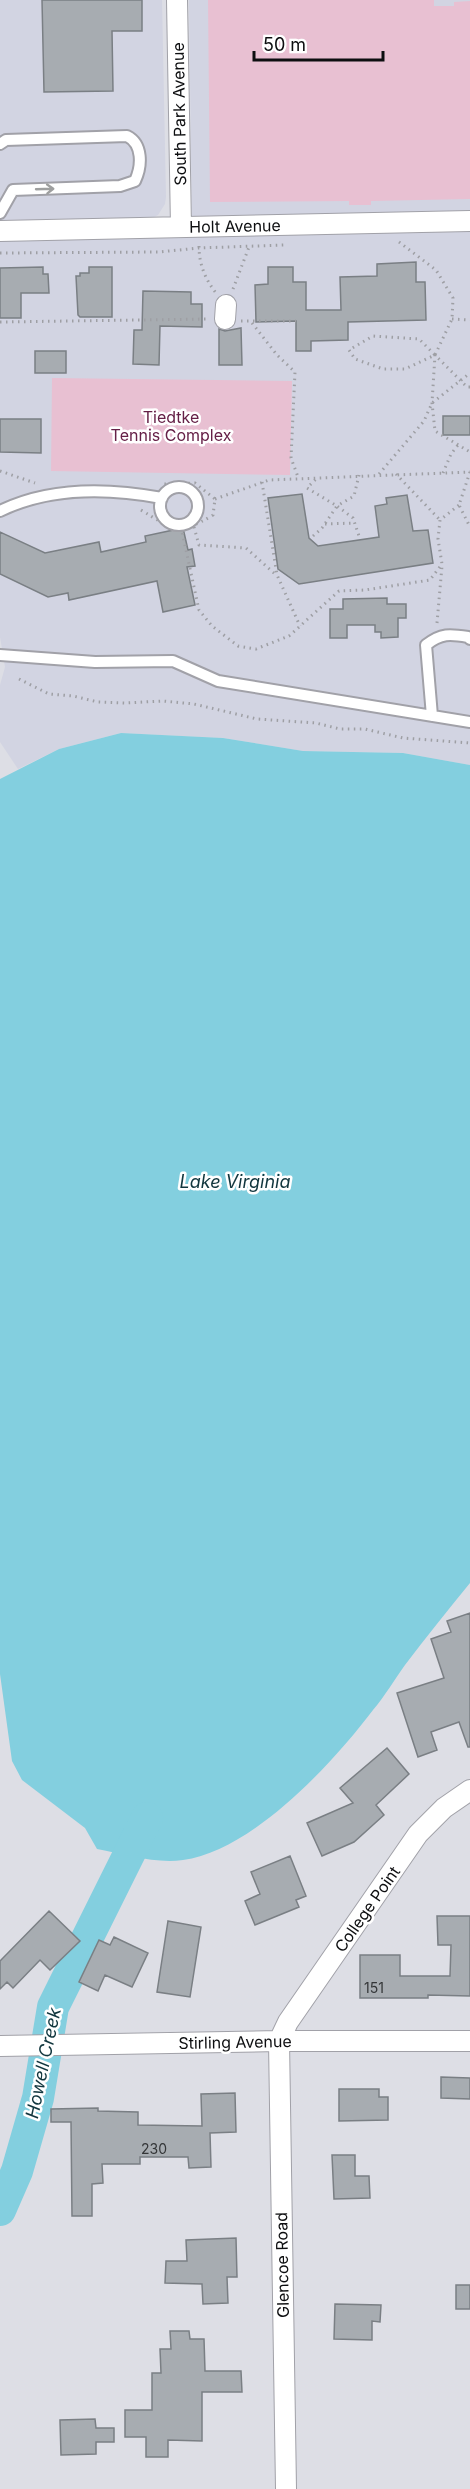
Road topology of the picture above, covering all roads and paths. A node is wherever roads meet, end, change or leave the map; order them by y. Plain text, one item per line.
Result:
1 (177, 0) edge
2 (0, 144) edge
3 (0, 213) edge
4 (470, 222) edge
5 (181, 227) junction
6 (0, 231) edge
7 (199, 242) dead end
8 (388, 242) dead end
9 (399, 242) junction
10 (411, 242) dead end
11 (296, 244) dead end
12 (249, 247) junction
13 (199, 248) junction
14 (0, 253) edge
15 (226, 312) junction
16 (452, 319) junction
17 (470, 320) edge
18 (296, 321) dead end
19 (0, 322) edge
20 (252, 323) junction
21 (435, 354) junction
22 (470, 373) edge
23 (460, 381) junction
24 (470, 387) edge
25 (432, 403) junction
26 (458, 445) junction
27 (470, 452) edge
28 (470, 472) edge
29 (443, 473) junction
30 (379, 474) junction
31 (396, 474) junction
32 (359, 475) junction
33 (318, 477) junction
34 (298, 478) junction
35 (262, 482) junction
36 (162, 498) dead end
37 (215, 499) dead end
38 (459, 505) junction
39 (337, 506) junction
40 (0, 511) edge
41 (440, 519) junction
42 (355, 523) junction
43 (325, 524) junction
44 (181, 527) dead end
45 (194, 527) dead end
46 (470, 527) edge
47 (313, 536) dead end
48 (359, 536) dead end
49 (442, 564) junction
50 (277, 575) junction
51 (300, 626) junction
52 (437, 631) dead end
53 (470, 639) edge
54 (0, 655) edge
55 (19, 678) dead end
56 (432, 716) junction
57 (470, 722) edge
58 (470, 743) edge
59 (470, 1790) edge
60 (279, 2041) junction
61 (470, 2042) edge
62 (0, 2046) edge
63 (286, 2489) edge

1 - 5 street, South Park Avenue
3 -> 2 lane
4 - 5 street, Holt Avenue
5 - 6 street, Holt Avenue
7 - 13 path
8 - 9 path
9 - 10 path
9 - 16 path
11 - 12 path
12 - 13 path
12 - 15 path
13 - 14 path
13 - 15 path
15 - 19 path
15 - 20 path
16 - 17 path
16 - 21 path
18 - 20 path
20 - 34 path
21 - 21 path
21 - 23 path
21 - 25 path
22 - 23 path
23 - 24 path
23 - 25 path
25 - 26 path
25 - 30 path
26 - 27 path
26 - 29 path
28 - 29 path
28 - 38 path
29 - 31 path
30 - 31 path
30 - 32 path
31 - 41 path
32 - 33 path
32 - 39 path
33 - 34 path
33 - 39 path
34 - 35 path
35 - 37 path
35 - 50 path
36 - 40 lane
38 - 41 path
38 - 46 path
39 - 42 path
39 - 43 path
41 - 49 path
42 - 43 path
42 - 48 path
43 - 47 path
44 - 51 path
45 - 50 path
49 - 51 path
49 - 52 path
50 - 51 path
53 - 56 lane
54 - 56 lane
55 - 58 path
56 - 57 lane
59 - 60 street, College Point
60 - 61 street, Stirling Avenue
60 - 62 street, Stirling Avenue
60 - 63 street, Glencoe Road

